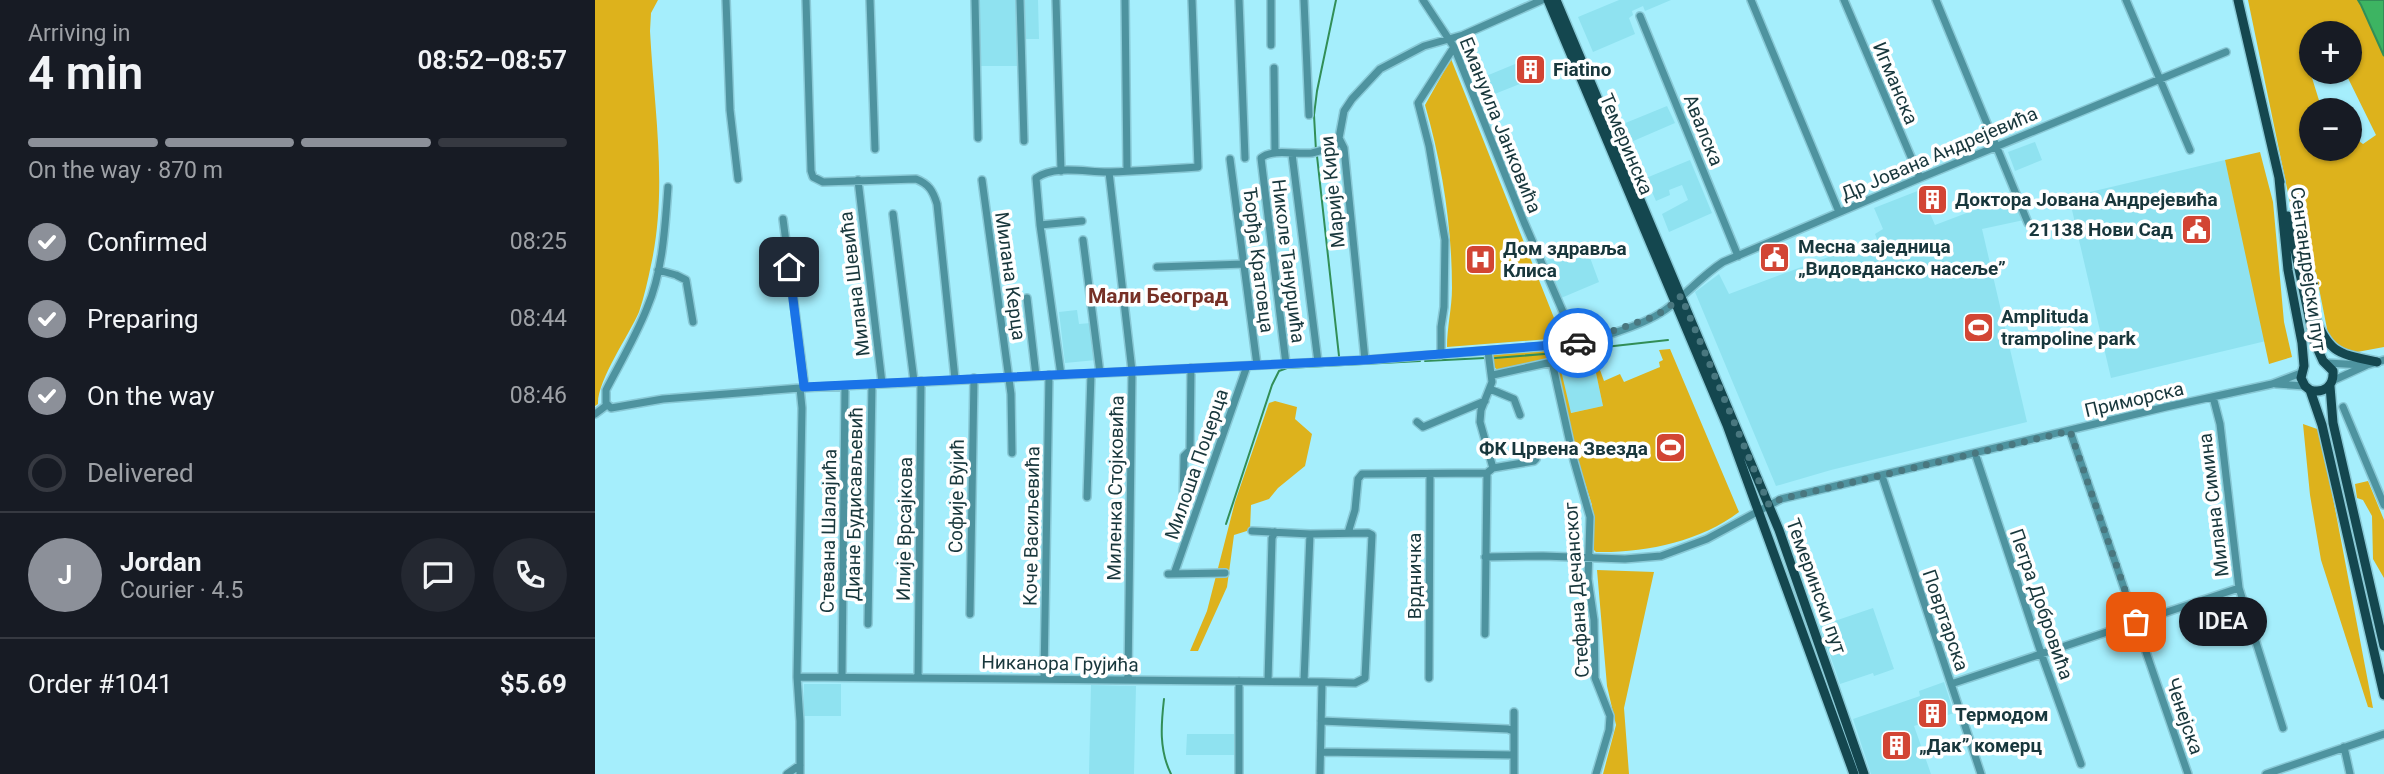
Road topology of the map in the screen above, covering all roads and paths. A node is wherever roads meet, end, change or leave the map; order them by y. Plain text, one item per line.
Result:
1 (726, 0) edge
2 (806, 0) edge
3 (870, 0) edge
4 (975, 0) edge
5 (1020, 0) edge
6 (1056, 0) edge
7 (1125, 0) edge
8 (1192, 0) edge
9 (1240, 0) edge
10 (1271, 0) edge
11 (1304, 0) edge
12 (1423, 0) edge
13 (1542, 0) edge
14 (1548, 0) edge
15 (1556, 0) edge
16 (1751, 0) edge
17 (1844, 0) edge
18 (1936, 0) edge
19 (2126, 0) edge
20 (2238, 0) edge
21 (1640, 16) dead end
22 (1450, 38) junction
23 (1271, 45) dead end
24 (1454, 47) junction
25 (2227, 52) dead end
26 (1274, 68) dead end
27 (2160, 79) junction
28 (1309, 116) dead end
29 (978, 138) dead end
30 (1024, 141) dead end
31 (1340, 143) junction
32 (1997, 146) junction
33 (875, 149) dead end
34 (2190, 150) dead end
35 (1275, 153) junction
36 (1291, 154) junction
37 (1245, 158) dead end
38 (1230, 159) dead end
39 (1061, 171) junction
40 (1127, 171) junction
41 (1109, 172) junction
42 (1920, 178) junction
43 (2279, 178) junction
44 (738, 179) dead end
45 (857, 180) junction
46 (982, 180) dead end
47 (668, 187) dead end
48 (1839, 212) junction
49 (893, 214) dead end
50 (783, 219) dead end
51 (1082, 221) dead end
52 (2028, 223) dead end
53 (1040, 225) junction
54 (1083, 240) dead end
55 (1738, 256) junction
56 (1245, 264) junction
57 (1157, 267) dead end
58 (658, 270) junction
59 (1027, 298) dead end
60 (1677, 299) junction
61 (2307, 299) junction
62 (693, 322) dead end
63 (1572, 344) junction
64 (1488, 351) junction
65 (1441, 355) junction
66 (1365, 360) junction
67 (1318, 362) junction
68 (2325, 362) junction
69 (2376, 362) edge
70 (1286, 364) junction
71 (1257, 365) junction
72 (1247, 366) junction
73 (1191, 368) junction
74 (2303, 370) junction
75 (1132, 371) junction
76 (1100, 373) junction
77 (1091, 374) junction
78 (1049, 375) junction
79 (1061, 375) junction
80 (1493, 375) junction
81 (1036, 376) junction
82 (1009, 377) junction
83 (974, 378) junction
84 (955, 379) junction
85 (918, 381) junction
86 (882, 383) junction
87 (2331, 383) junction
88 (872, 384) junction
89 (2272, 384) junction
90 (845, 386) junction
91 (802, 388) junction
92 (1490, 388) junction
93 (2307, 388) junction
94 (2213, 397) junction
95 (1485, 400) junction
96 (607, 405) junction
97 (2343, 407) dead end
98 (595, 414) edge
99 (1520, 415) dead end
100 (1417, 422) dead end
101 (2070, 431) junction
102 (1529, 448) dead end
103 (1012, 453) dead end
104 (1975, 453) junction
105 (1490, 471) junction
106 (1430, 474) junction
107 (1882, 476) junction
108 (1087, 497) dead end
109 (2384, 505) edge
110 (1183, 506) dead end
111 (1764, 508) junction
112 (1252, 531) dead end
113 (1275, 532) junction
114 (1347, 533) junction
115 (1310, 534) junction
116 (1485, 557) junction
117 (1589, 558) junction
118 (1225, 573) dead end
119 (2239, 588) junction
120 (970, 614) dead end
121 (2136, 622) junction
122 (868, 624) dead end
123 (1485, 634) dead end
124 (2384, 646) edge
125 (2041, 653) junction
126 (797, 677) junction
127 (842, 677) junction
128 (918, 678) junction
129 (1044, 678) junction
130 (1429, 678) dead end
131 (1128, 679) junction
132 (1239, 681) junction
133 (1268, 681) junction
134 (1304, 681) junction
135 (1322, 682) junction
136 (1951, 684) junction
137 (2384, 695) edge
138 (1514, 712) dead end
139 (1321, 721) junction
140 (2283, 728) dead end
141 (1513, 732) junction
142 (2384, 734) edge
143 (2344, 747) junction
144 (1321, 752) junction
145 (1514, 755) junction
146 (2081, 764) dead end
147 (800, 770) edge
148 (787, 774) edge
149 (1239, 774) edge
150 (1320, 774) edge
151 (1514, 774) edge
152 (1596, 774) edge
153 (1854, 774) edge
154 (1864, 774) edge
155 (1981, 774) edge
156 (2188, 774) edge
157 (2266, 774) edge
158 (2350, 774) edge

1 - 44 street
2 - 45 street
3 - 33 street
4 - 29 street
5 - 30 street
6 - 39 street
7 - 40 street
8 - 40 street
9 - 37 street
10 - 23 street
11 - 28 street
12 - 22 street, Емануила Јанковића
13 - 22 street, Марије Кири
14 - 60 main road, Темеринска
15 - 60 main road, Темеринска
16 - 48 street
17 - 42 street, Игманска
18 - 32 street
19 - 27 street
20 - 43 main road, Сентандрејски пут
21 - 55 street, Авалска
22 - 24 street, Емануила Јанковића
22 - 31 street, Марије Кири
24 - 63 street, Емануила Јанковића
24 - 65 street
25 - 27 street, Др Јована Андрејевића
26 - 35 street
27 - 32 street, Др Јована Андрејевића
27 - 34 street
31 - 36 street
31 - 66 street, Марије Кири
32 - 42 street, Др Јована Андрејевића
32 - 52 street
35 - 36 street
35 - 70 street, Николе Танурџића
36 - 67 street
38 - 56 street, Ђорђа Кратовца
39 - 41 street
39 - 53 street
40 - 41 street
41 - 75 street, Миленка Стојковића
42 - 48 street, Др Јована Андрејевића
43 - 61 main road, Сентандрејски пут
43 - 74 main road, Сентандрејски пут
45 - 84 street
45 - 86 street, Милана Шевића
46 - 82 street, Милана Керца
47 - 58 street
48 - 55 street, Др Јована Андрејевића
49 - 85 street, Илије Врсајкова
50 - 91 street
51 - 53 street
53 - 79 street
54 - 76 street
55 - 60 street, Др Јована Андрејевића
56 - 57 street
56 - 71 street, Ђорђа Кратовца
58 - 62 street
58 - 96 street
59 - 81 street
60 - 63 street, Др Јована Андрејевића
60 - 111 main road, Темерински пут
61 - 68 main road, Сентандрејски пут
61 - 69 main road
63 - 64 street, Др Јована Андрејевића
64 - 65 street, Др Јована Андрејевића
64 - 80 street
65 - 66 street, Др Јована Андрејевића
66 - 67 street, Др Јована Андрејевића
67 - 70 street, Др Јована Андрејевића
68 - 69 street
68 - 74 main road, Сентандрејски пут
68 - 87 main road, Сентандрејски пут
69 - 87 street
70 - 71 street, Др Јована Андрејевића
71 - 72 street, Др Јована Андрејевића
72 - 73 street, Др Јована Андрејевића
72 - 118 street, Милоша Поцерца
73 - 75 street, Др Јована Андрејевића
73 - 110 street, Милоша Поцерца
74 - 89 street, Приморска
74 - 93 main road, Сентандрејски пут
75 - 76 street, Др Јована Андрејевића
75 - 131 street, Миленка Стојковића
76 - 77 street, Др Јована Андрејевића
77 - 79 street, Др Јована Андрејевића
77 - 108 street
78 - 79 street, Др Јована Андрејевића
78 - 81 street, Др Јована Андрејевића
78 - 129 street, Коче Васиљевића
80 - 92 street
80 - 117 street, Стефана Дечанског
81 - 82 street, Др Јована Андрејевића
82 - 83 street, Др Јована Андрејевића
82 - 103 street, Милана Керца
83 - 84 street, Др Јована Андрејевића
83 - 120 street, Софије Вујић
84 - 85 street, Др Јована Андрејевића
85 - 86 street, Др Јована Андрејевића
85 - 128 street, Илије Врсајкова
86 - 88 street, Др Јована Андрејевића
87 - 93 main road
87 - 124 main road, Сентандрејски пут
88 - 90 street, Др Јована Андрејевића
88 - 122 street, Диане Будисављевић
89 - 93 street, Приморска
89 - 94 street, Приморска
90 - 91 street, Др Јована Андрејевића
90 - 127 street, Стевана Шалајића
91 - 96 street, Др Јована Андрејевића
91 - 126 street
92 - 95 street
92 - 99 street
93 - 137 main road, Сентандрејски пут
94 - 101 street, Приморска
94 - 119 street, Милана Симина
95 - 100 street
95 - 105 street
96 - 98 street
97 - 109 street
101 - 104 street, Приморска
101 - 121 street, Ченејска
102 - 105 street
104 - 107 street, Приморска
104 - 125 street, Петра Добровића
105 - 106 street
105 - 116 street
106 - 114 street
106 - 130 street, Врдничка
107 - 111 street, Приморска
107 - 136 street, Повртарска
111 - 117 street, Приморска
111 - 153 main road, Темерински пут
111 - 154 main road, Темерински пут
112 - 113 street
113 - 115 street
113 - 133 street
114 - 115 street
114 - 135 street, Никанора Грујића
115 - 134 street
116 - 117 street, Приморска
116 - 123 street
117 - 152 street, Стефана Дечанског
119 - 121 street
119 - 140 street, Милана Симина
121 - 125 street
121 - 156 street, Ченејска
125 - 136 street
125 - 146 street, Петра Добровића
126 - 127 street, Никанора Грујића
126 - 147 street
127 - 128 street, Никанора Грујића
128 - 129 street, Никанора Грујића
129 - 131 street, Никанора Грујића
131 - 132 street, Никанора Грујића
132 - 133 street, Никанора Грујића
132 - 149 street
133 - 134 street, Никанора Грујића
134 - 135 street, Никанора Грујића
135 - 139 street
136 - 155 street, Повртарска
138 - 141 street
139 - 141 street
139 - 144 street
141 - 145 street
142 - 143 street
143 - 157 street
143 - 158 street
144 - 145 street
144 - 150 street
145 - 151 street
147 - 148 street

